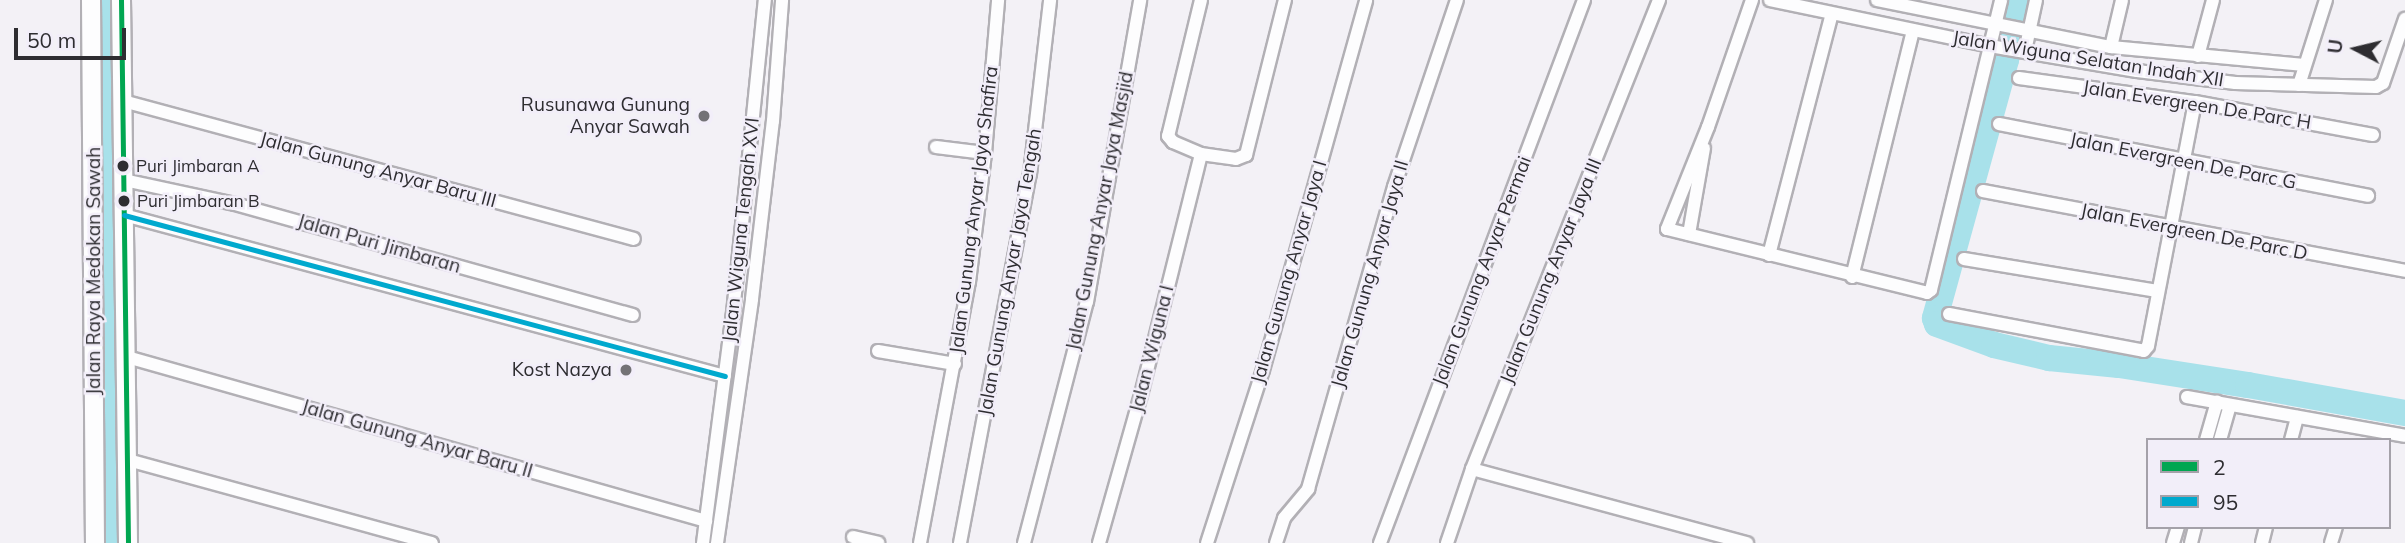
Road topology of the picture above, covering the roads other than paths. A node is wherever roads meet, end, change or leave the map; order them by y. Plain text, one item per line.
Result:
1 (91, 0) edge
2 (121, 0) edge
3 (765, 0) edge
4 (782, 0) edge
5 (998, 0) edge
6 (1050, 0) edge
7 (1140, 0) edge
8 (1201, 0) edge
9 (1285, 0) edge
10 (1366, 0) edge
11 (1457, 0) edge
12 (1584, 0) edge
13 (1659, 0) edge
14 (1752, 0) edge
15 (1770, 0) edge
16 (1877, 0) edge
17 (2001, 0) edge
18 (2036, 0) edge
19 (2122, 0) edge
20 (2213, 0) edge
21 (2326, 0) edge
22 (1915, 4) edge
23 (1832, 14) junction
24 (2405, 19) edge
25 (1997, 26) junction
26 (1913, 30) junction
27 (2024, 30) junction
28 (1993, 46) junction
29 (2111, 47) junction
30 (2021, 51) junction
31 (2198, 56) junction
32 (2304, 65) junction
33 (2019, 78) dead end
34 (2299, 85) junction
35 (123, 101) junction
36 (2195, 103) junction
37 (1999, 124) dead end
38 (1708, 127) junction
39 (2374, 135) dead end
40 (936, 147) dead end
41 (985, 153) junction
42 (1201, 154) junction
43 (2182, 161) junction
44 (124, 180) junction
45 (1983, 191) dead end
46 (2368, 197) dead end
47 (124, 215) junction
48 (2170, 229) junction
49 (1689, 234) junction
50 (634, 239) dead end
51 (1769, 255) junction
52 (1964, 259) dead end
53 (2405, 271) edge
54 (1852, 277) junction
55 (2157, 291) junction
56 (1949, 314) dead end
57 (633, 315) dead end
58 (878, 351) dead end
59 (127, 357) junction
60 (955, 365) junction
61 (725, 376) junction
62 (2187, 397) dead end
63 (2224, 404) junction
64 (2297, 417) junction
65 (2362, 434) edge
66 (2405, 436) edge
67 (2207, 438) edge
68 (2220, 438) edge
69 (2292, 438) edge
70 (128, 460) junction
71 (1472, 469) junction
72 (706, 521) junction
73 (853, 537) dead end
74 (95, 543) edge
75 (128, 543) edge
76 (432, 543) edge
77 (703, 543) edge
78 (717, 543) edge
79 (878, 543) edge
80 (920, 543) edge
81 (960, 543) edge
82 (1024, 543) edge
83 (1099, 543) edge
84 (1207, 543) edge
85 (1276, 543) edge
86 (1381, 543) edge
87 (1447, 543) edge
88 (1747, 543) edge

1 - 74 street, Jalan Raya Medokan Sawah
2 - 35 street, Jalan Raya Medokan Sawah
3 - 61 street, Jalan Wiguna Tengah XVI
4 - 78 street
5 - 41 street, Jalan Gunung Anyar Jaya Shafira
6 - 81 street, Jalan Gunung Anyar Jaya Tengah
7 - 82 street, Jalan Gunung Anyar Jaya Masjid
8 - 42 street
9 - 42 street
10 - 84 street, Jalan Gunung Anyar Jaya I
11 - 85 street, Jalan Gunung Anyar Jaya II
12 - 86 street, Jalan Gunung Anyar Permai
13 - 71 street, Jalan Gunung Anyar Jaya III
14 - 38 street
15 - 23 street, Jalan Wiguna Selatan Indah XII
16 - 22 street, Jalan Wiguna Selatan Indah XII
17 - 25 street
18 - 27 street
19 - 29 street
20 - 31 street
21 - 32 street
22 - 25 street, Jalan Wiguna Selatan Indah XII
23 - 26 street, Jalan Wiguna Selatan Indah XII
23 - 51 street
24 - 34 street, Jalan Wiguna Selatan Indah XII
25 - 27 street, Jalan Wiguna Selatan Indah XII
25 - 28 street
26 - 28 street, Jalan Wiguna Selatan Indah XII
26 - 54 street
27 - 29 street, Jalan Wiguna Selatan Indah XII
27 - 30 street
28 - 30 street, Jalan Wiguna Selatan Indah XII
28 - 54 street
29 - 31 street, Jalan Wiguna Selatan Indah XII
30 - 34 street, Jalan Wiguna Selatan Indah XII
31 - 32 street, Jalan Wiguna Selatan Indah XII
32 - 34 street
33 - 36 street, Jalan Evergreen De Parc H
35 - 44 street, Jalan Raya Medokan Sawah
35 - 50 street, Jalan Gunung Anyar Baru III
36 - 39 street, Jalan Evergreen De Parc H
36 - 43 street
37 - 43 street, Jalan Evergreen De Parc G
38 - 49 street
38 - 49 street
40 - 41 street
41 - 60 street, Jalan Gunung Anyar Jaya Shafira
42 - 83 street, Jalan Wiguna I
43 - 46 street, Jalan Evergreen De Parc G
43 - 48 street
44 - 47 street, Jalan Raya Medokan Sawah
44 - 57 street, Jalan Puri Jimbaran
45 - 48 street, Jalan Evergreen De Parc D
47 - 59 street, Jalan Raya Medokan Sawah
47 - 61 street
48 - 53 street, Jalan Evergreen De Parc D
48 - 55 street
49 - 51 street
51 - 54 street
52 - 55 street
55 - 56 street
58 - 60 street
59 - 70 street, Jalan Raya Medokan Sawah
59 - 72 street, Jalan Gunung Anyar Baru II
60 - 80 street, Jalan Gunung Anyar Jaya Shafira
61 - 72 street, Jalan Wiguna Tengah XVI
62 - 63 street
63 - 64 street
63 - 67 street
63 - 68 street
64 - 65 street
64 - 69 street
65 - 66 street
70 - 75 street, Jalan Raya Medokan Sawah
70 - 76 street
71 - 87 street, Jalan Gunung Anyar Jaya III
71 - 88 street
72 - 77 street, Jalan Wiguna Tengah XVI
73 - 79 street

